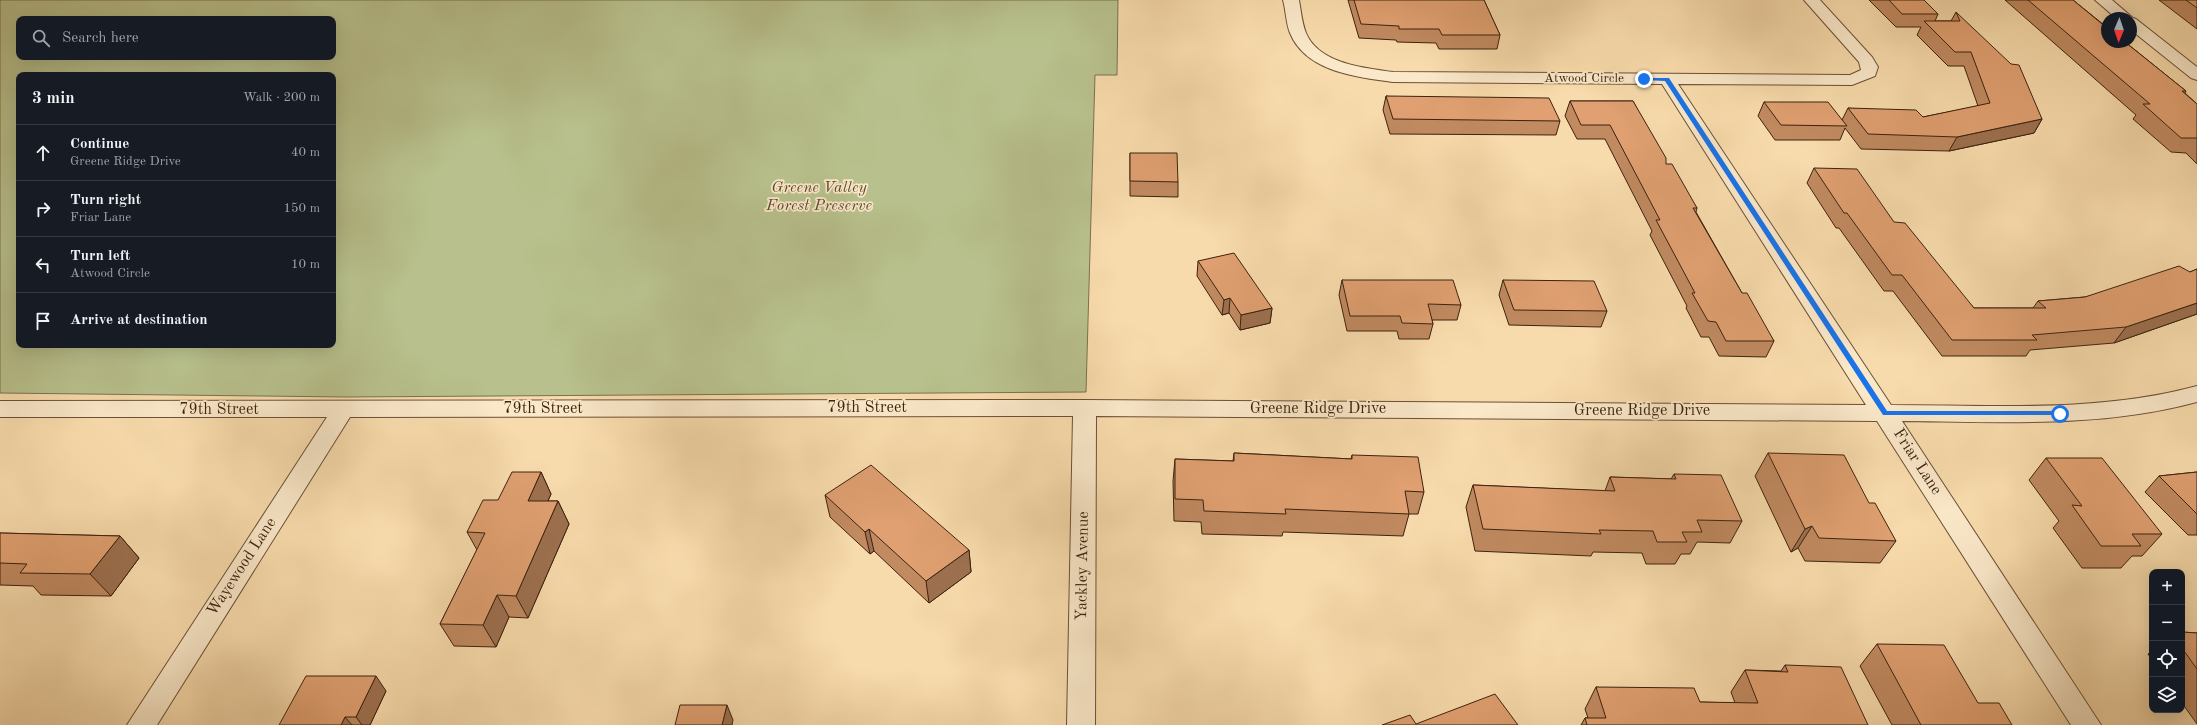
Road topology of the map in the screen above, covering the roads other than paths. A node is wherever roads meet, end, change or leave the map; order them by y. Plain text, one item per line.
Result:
1 (1291, 0) edge
2 (1812, 0) edge
3 (2103, 0) edge
4 (2118, 12) edge
5 (2137, 27) edge
6 (2197, 75) edge
7 (1667, 79) junction
8 (2197, 394) edge
9 (1085, 408) junction
10 (0, 409) edge
11 (343, 410) junction
12 (1885, 413) junction
13 (141, 725) edge
14 (1081, 725) edge
15 (2087, 725) edge

1 - 7 street, Atwood Circle
2 - 7 street, Atwood Circle
3 - 4 street
5 - 6 street
7 - 12 street, Friar Lane
8 - 12 street, Greene Ridge Drive
9 - 11 street, 79th Street
9 - 12 street, Greene Ridge Drive
9 - 14 street, Yackley Avenue
10 - 11 street, 79th Street
11 - 13 street, Wayewood Lane
12 - 15 street, Friar Lane

